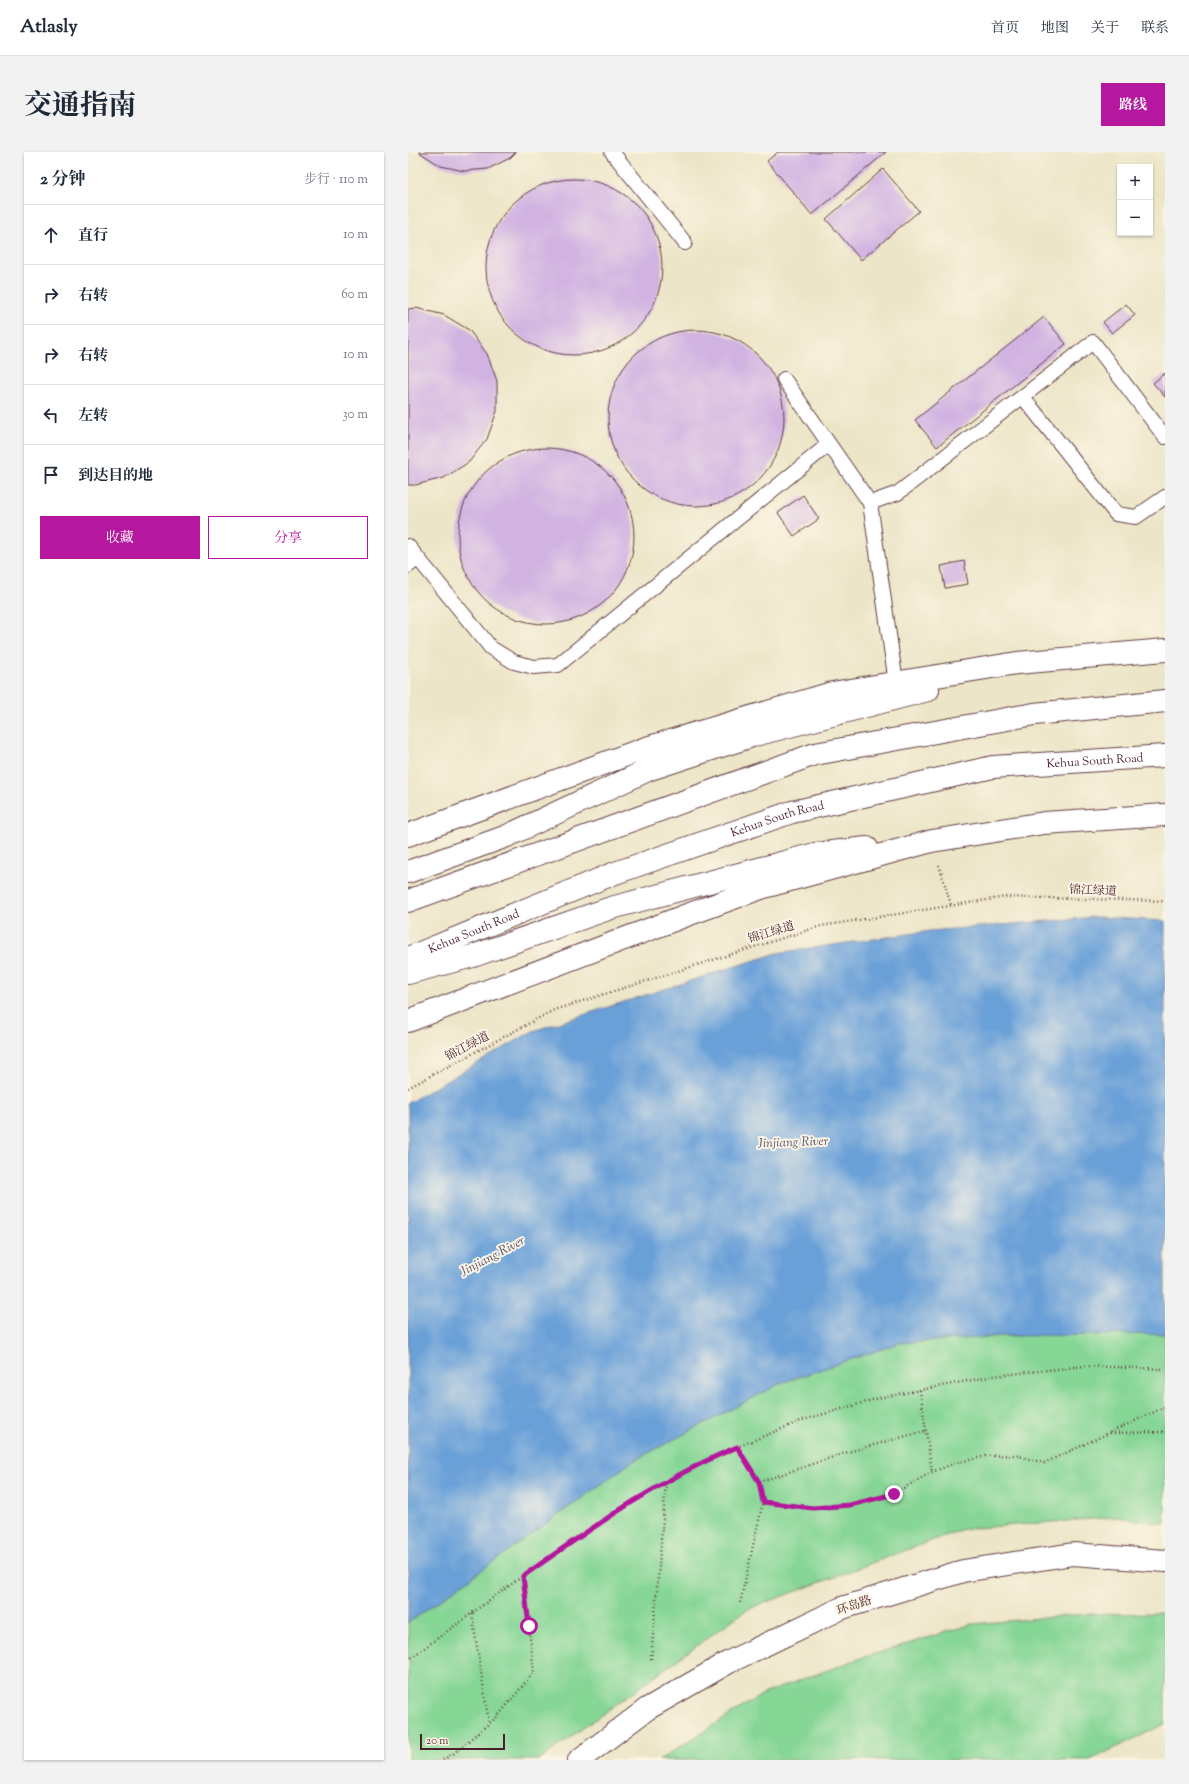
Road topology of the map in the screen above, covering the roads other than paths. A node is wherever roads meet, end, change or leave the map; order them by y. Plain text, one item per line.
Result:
1 (612, 152) edge
2 (685, 243) dead end
3 (784, 378) dead end
4 (1023, 397) junction
5 (1165, 437) edge
6 (829, 444) junction
7 (1165, 497) edge
8 (870, 503) junction
9 (408, 546) edge
10 (413, 562) edge
11 (1165, 650) edge
12 (1017, 663) junction
13 (896, 682) junction
14 (1165, 702) edge
15 (1165, 756) edge
16 (1165, 816) edge
17 (408, 835) edge
18 (932, 841) junction
19 (408, 872) edge
20 (408, 901) edge
21 (408, 958) edge
22 (408, 973) edge
23 (408, 1022) edge
24 (1165, 1561) edge
25 (579, 1760) edge

1 - 2 lane
3 - 6 lane
4 - 5 lane
4 - 7 lane
4 - 8 lane
6 - 8 lane
6 - 10 lane
8 - 13 lane
9 - 10 lane
11 - 12 main road
12 - 13 main road
12 - 19 main road
13 - 17 main road
14 - 20 main road
15 - 21 main road, Kehua South Road
16 - 18 main road
18 - 22 main road
18 - 23 main road
24 - 25 main road, 环岛路

